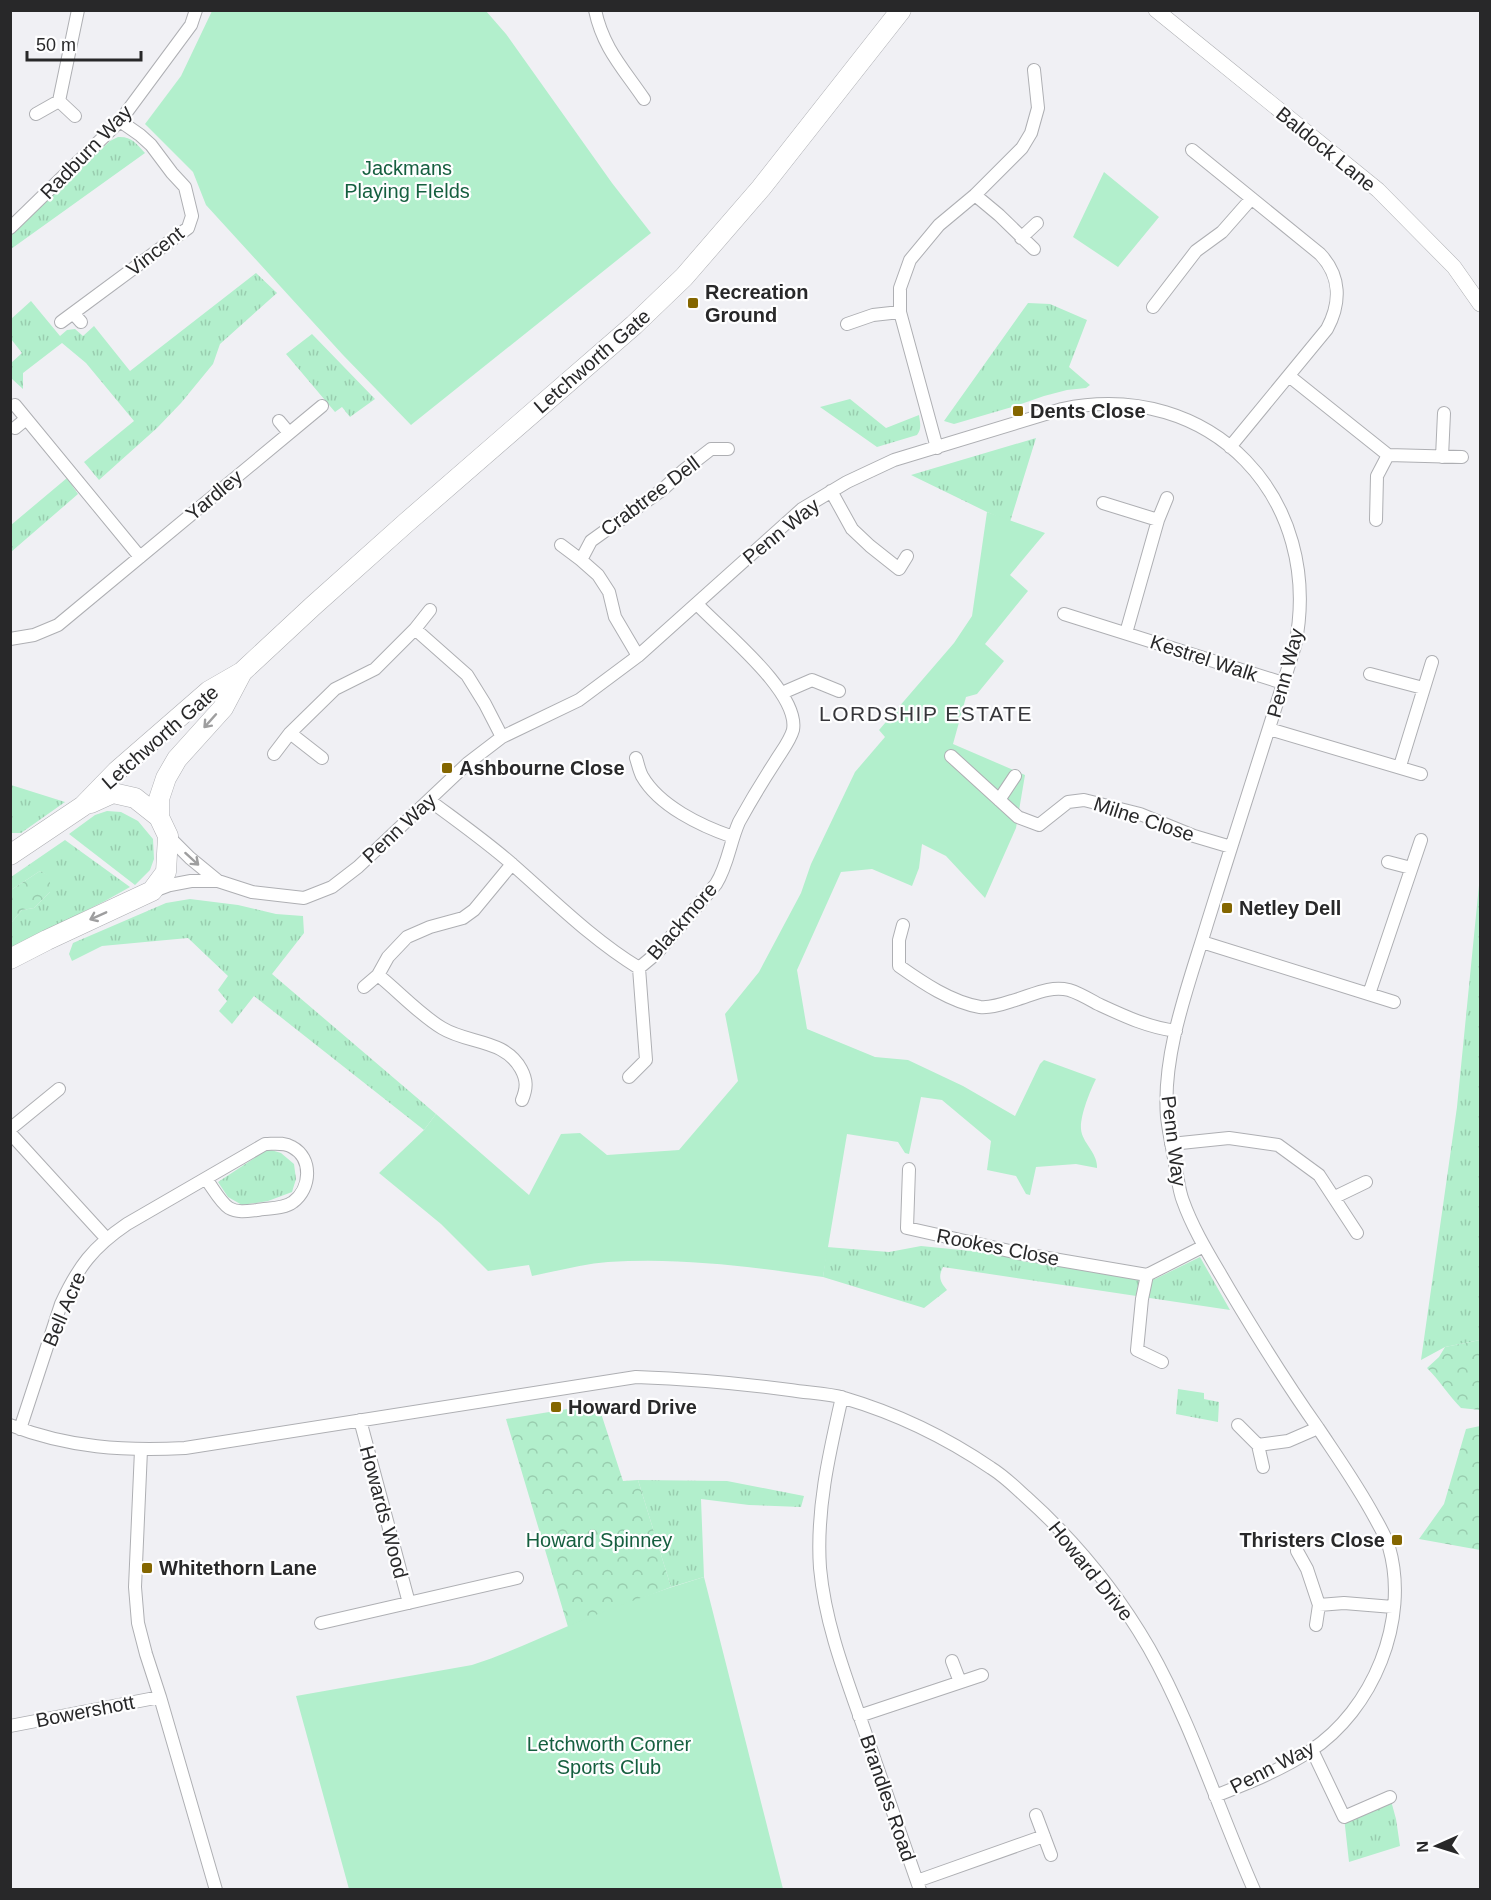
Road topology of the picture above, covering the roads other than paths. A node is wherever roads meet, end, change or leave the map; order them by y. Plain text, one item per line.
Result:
1 (78, 10) edge
2 (196, 10) edge
3 (595, 10) edge
4 (901, 10) edge
5 (1156, 10) edge
6 (1034, 70) dead end
7 (644, 99) dead end
8 (59, 100) junction
9 (36, 114) dead end
10 (75, 116) dead end
11 (120, 121) junction
12 (1192, 150) dead end
13 (975, 195) junction
14 (1251, 199) junction
15 (1036, 223) dead end
16 (10, 228) edge
17 (1021, 238) junction
18 (1034, 249) dead end
19 (1480, 304) edge
20 (1153, 307) dead end
21 (900, 312) junction
22 (61, 322) dead end
23 (847, 324) dead end
24 (1289, 376) junction
25 (15, 405) dead end
26 (322, 406) dead end
27 (1444, 413) dead end
28 (26, 419) junction
29 (279, 421) dead end
30 (15, 428) dead end
31 (289, 433) junction
32 (1230, 447) junction
33 (937, 448) junction
34 (728, 449) dead end
35 (1388, 455) junction
36 (1442, 457) junction
37 (1462, 458) dead end
38 (831, 491) junction
39 (1167, 498) dead end
40 (1103, 503) dead end
41 (1158, 520) junction
42 (1376, 520) dead end
43 (561, 545) dead end
44 (907, 556) dead end
45 (140, 557) junction
46 (581, 560) junction
47 (697, 604) junction
48 (430, 610) dead end
49 (1064, 614) dead end
50 (415, 629) junction
51 (1126, 633) junction
52 (10, 639) edge
53 (638, 656) junction
54 (1432, 662) dead end
55 (242, 672) junction
56 (1370, 674) dead end
57 (1283, 683) junction
58 (1423, 688) junction
59 (840, 691) dead end
60 (782, 693) junction
61 (1269, 729) junction
62 (290, 733) junction
63 (502, 737) junction
64 (274, 754) dead end
65 (951, 756) dead end
66 (322, 758) dead end
67 (636, 758) dead end
68 (1400, 766) junction
69 (1421, 774) dead end
70 (1015, 776) dead end
71 (429, 800) junction
72 (999, 800) junction
73 (83, 806) junction
74 (159, 818) junction
75 (168, 836) junction
76 (733, 837) junction
77 (1421, 840) dead end
78 (20, 841) edge
79 (1231, 847) junction
80 (10, 855) edge
81 (1388, 862) dead end
82 (512, 864) junction
83 (1411, 868) junction
84 (218, 881) junction
85 (152, 891) junction
86 (903, 925) dead end
87 (1202, 942) junction
88 (10, 959) edge
89 (639, 968) junction
90 (378, 975) junction
91 (364, 987) dead end
92 (1369, 994) junction
93 (1394, 1002) dead end
94 (1176, 1031) junction
95 (629, 1077) dead end
96 (59, 1089) dead end
97 (522, 1100) dead end
98 (10, 1129) edge
99 (10, 1133) edge
100 (1171, 1144) junction
101 (909, 1169) dead end
102 (206, 1179) junction
103 (1366, 1182) dead end
104 (1335, 1197) junction
105 (1357, 1233) dead end
106 (106, 1238) junction
107 (1204, 1246) junction
108 (1148, 1275) junction
109 (1162, 1362) dead end
110 (842, 1397) junction
111 (360, 1420) junction
112 (1238, 1425) dead end
113 (15, 1427) edge
114 (1318, 1428) junction
115 (1258, 1445) junction
116 (141, 1450) junction
117 (1263, 1467) dead end
118 (1298, 1551) dead end
119 (517, 1578) dead end
120 (409, 1603) junction
121 (1319, 1605) junction
122 (1393, 1607) junction
123 (321, 1623) dead end
124 (1316, 1625) dead end
125 (952, 1661) dead end
126 (982, 1675) dead end
127 (960, 1682) junction
128 (160, 1697) junction
129 (859, 1716) junction
130 (10, 1726) edge
131 (1312, 1750) junction
132 (1215, 1796) junction
133 (1390, 1797) dead end
134 (1036, 1815) dead end
135 (1044, 1836) junction
136 (1051, 1855) dead end
137 (918, 1885) edge
138 (216, 1890) edge
139 (1254, 1890) edge

1 - 8 street
2 - 11 street, Radburn Way
3 - 7 street
4 - 55 main road, Letchworth Gate
5 - 19 street, Baldock Lane
6 - 13 street
8 - 9 street
8 - 10 street
11 - 16 street, Radburn Way
11 - 22 street, Vincent
12 - 14 street
13 - 17 street
13 - 21 street
14 - 20 street
14 - 24 street
15 - 17 street
17 - 18 street
21 - 23 street
21 - 33 street
24 - 32 street
24 - 35 street
25 - 28 street
26 - 31 street, Yardley
27 - 36 street
28 - 30 street
28 - 45 street
29 - 31 street
31 - 45 street, Yardley
32 - 33 street, Penn Way
32 - 57 street, Penn Way
33 - 38 street, Penn Way
34 - 46 street, Crabtree Dell
35 - 36 street
35 - 42 street
36 - 37 street
38 - 44 street
38 - 47 street, Penn Way
39 - 41 street, Kestrel Walk
40 - 41 street
41 - 51 street, Kestrel Walk
43 - 46 street
45 - 52 street, Yardley
46 - 53 street
47 - 53 street, Penn Way
47 - 60 street, Blackmore
48 - 50 street
49 - 51 street, Kestrel Walk
50 - 62 street
50 - 63 street
51 - 57 street, Kestrel Walk
53 - 63 street, Penn Way
54 - 58 street
55 - 73 main road, Letchworth Gate
55 -> 74 main road, Letchworth Gate
56 - 58 street
57 - 61 street, Penn Way
58 - 68 street
59 - 60 street
60 - 76 street, Blackmore
61 - 68 street
61 - 79 street, Penn Way
62 - 64 street
62 - 66 street
63 - 71 street, Penn Way
65 - 72 street, Milne Close
67 - 76 street
68 - 69 street
70 - 72 street
71 - 82 street, Blackmore
71 - 84 street, Penn Way
72 - 79 street, Milne Close
73 - 74 main road, Letchworth Gate
73 - 78 main road, Letchworth Gate
74 - 75 main road, Letchworth Gate
75 -> 84 street, Penn Way
75 - 85 main road, Letchworth Gate
76 - 89 street, Blackmore
77 - 83 street
78 - 80 main road, Letchworth Gate
79 - 87 street, Penn Way
81 - 83 street
82 - 89 street, Blackmore
82 - 90 street
83 - 92 street
84 - 85 street, Penn Way
85 -> 88 main road
86 - 94 street
87 - 92 street
87 - 94 street, Penn Way
89 - 95 street, Blackmore
90 - 91 street
90 - 97 street
92 - 93 street
94 - 100 street, Penn Way
96 - 98 street
99 - 106 street
100 - 104 street
100 - 107 street, Penn Way
101 - 108 street, Rookes Close
102 - 102 street, Bell Acre
102 - 106 street, Bell Acre
103 - 104 street
104 - 105 street
106 - 113 street, Bell Acre
107 - 108 street
107 - 114 street, Penn Way
108 - 109 street
110 - 111 street, Howard Drive
110 - 129 street, Brandles Road
110 - 132 street, Howard Drive
111 - 116 street, Howard Drive
111 - 120 street, Howards Wood
112 - 115 street
113 - 116 street, Howard Drive
114 - 115 street
114 - 122 street, Penn Way
115 - 117 street
116 - 128 street
118 - 121 street
119 - 120 street, Howards Wood
120 - 123 street, Howards Wood
121 - 122 street
121 - 124 street
122 - 131 street, Penn Way
125 - 127 street
126 - 127 street, Brandles Road
127 - 129 street, Brandles Road
128 - 130 street, Bowershott
128 - 138 street
129 - 137 street, Brandles Road
131 - 132 street, Penn Way
131 - 133 street
132 - 139 street, Howard Drive
134 - 135 street
135 - 136 street
135 - 137 street, Brandles Road

